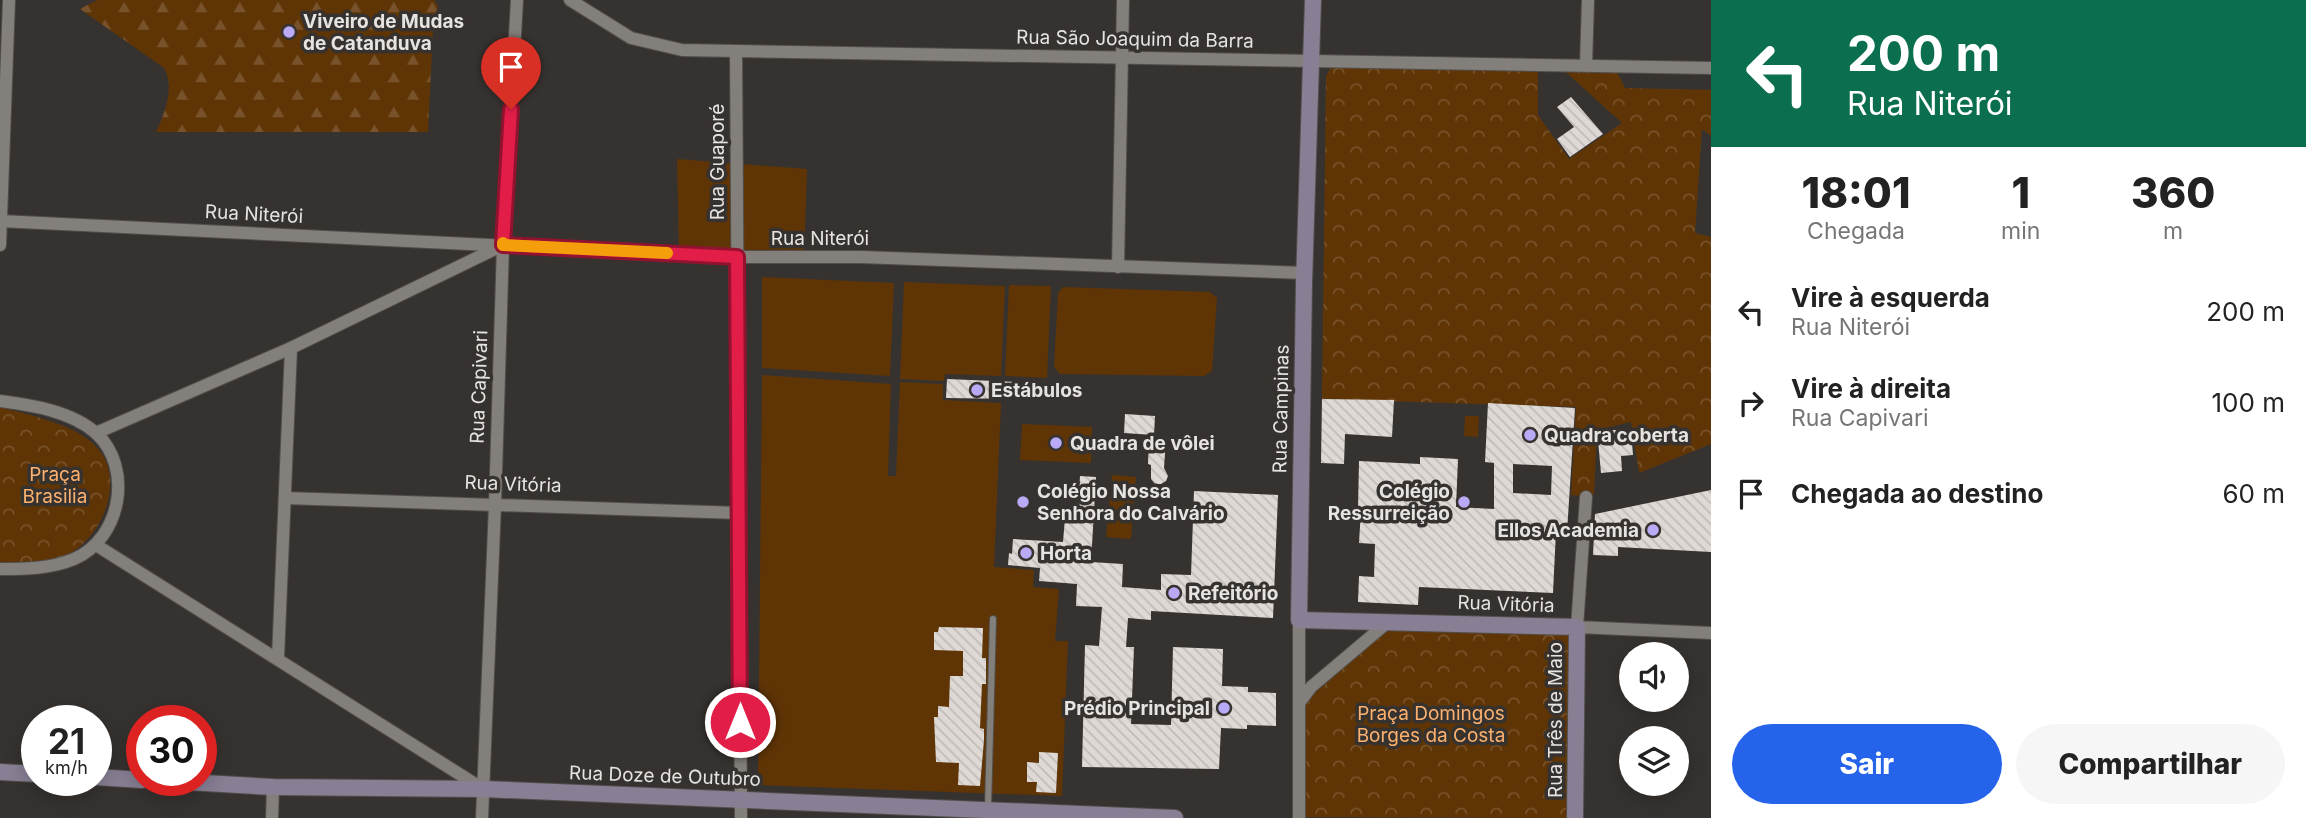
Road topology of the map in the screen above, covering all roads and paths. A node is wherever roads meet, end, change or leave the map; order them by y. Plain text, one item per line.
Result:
1 (9, 0) edge
2 (517, 0) edge
3 (570, 0) edge
4 (1123, 0) edge
5 (1313, 0) edge
6 (1588, 0) edge
7 (736, 51) junction
8 (1122, 57) junction
9 (1312, 62) junction
10 (1586, 65) junction
11 (1711, 68) edge
12 (1, 222) edge
13 (0, 245) edge
14 (503, 245) junction
15 (737, 257) junction
16 (1118, 267) junction
17 (1304, 273) junction
18 (291, 348) junction
19 (0, 401) edge
20 (96, 433) junction
21 (1586, 497) dead end
22 (285, 498) junction
23 (495, 505) junction
24 (739, 513) junction
25 (96, 545) junction
26 (0, 569) edge
27 (993, 620) dead end
28 (1299, 620) junction
29 (1388, 622) junction
30 (1577, 627) junction
31 (1711, 633) edge
32 (278, 658) junction
33 (1299, 703) junction
34 (0, 772) edge
35 (21, 773) edge
36 (217, 784) edge
37 (273, 787) junction
38 (483, 789) junction
39 (741, 800) junction
40 (979, 813) edge
41 (272, 818) edge
42 (482, 818) edge
43 (741, 818) edge
44 (1175, 818) edge
45 (1299, 818) edge
46 (1576, 818) edge

1 - 12 street
2 - 14 street, Rua Capivari
3 - 7 street, Rua São Joaquim da Barra
4 - 8 street
5 - 9 main road, Rua Campinas
6 - 10 street
7 - 8 street, Rua São Joaquim da Barra
7 - 15 street, Rua Guaporé
8 - 9 street, Rua São Joaquim da Barra
8 - 16 street
9 - 10 street, Rua São Joaquim da Barra
9 - 17 main road, Rua Campinas
10 - 11 street, Rua São Joaquim da Barra
12 - 13 street
12 - 14 street, Rua Niterói
14 - 15 street, Rua Niterói
14 - 18 street
14 - 23 street, Rua Capivari
15 - 16 street, Rua Niterói
15 - 24 street, Rua Guaporé
16 - 17 street, Rua Niterói
17 - 28 main road, Rua Campinas
18 - 20 street
18 - 22 street
19 - 20 street
20 - 25 street
21 - 30 street, Rua Três de Maio
22 - 23 street, Rua Vitória
22 - 32 street
23 - 24 street, Rua Vitória
23 - 38 street, Rua Capivari
24 - 39 street, Rua Guaporé
25 - 26 street
25 - 32 street
27 - 40 lane
28 - 29 main road, Rua Vitória
28 - 33 street, Rua Campinas
29 - 30 main road, Rua Vitória
29 - 33 street
30 - 31 street, Rua Vitória
30 - 46 main road, Rua Três de Maio
32 - 38 street
33 - 45 street, Rua Campinas
34 - 35 main road
36 - 37 main road, Rua Doze de Outubro
37 - 38 main road, Rua Doze de Outubro
37 - 41 street
38 - 39 main road, Rua Doze de Outubro
38 - 42 street, Rua Capivari
39 - 40 main road, Rua Doze de Outubro
39 - 43 street, Rua Guaporé
40 - 44 main road, Rua Doze de Outubro

